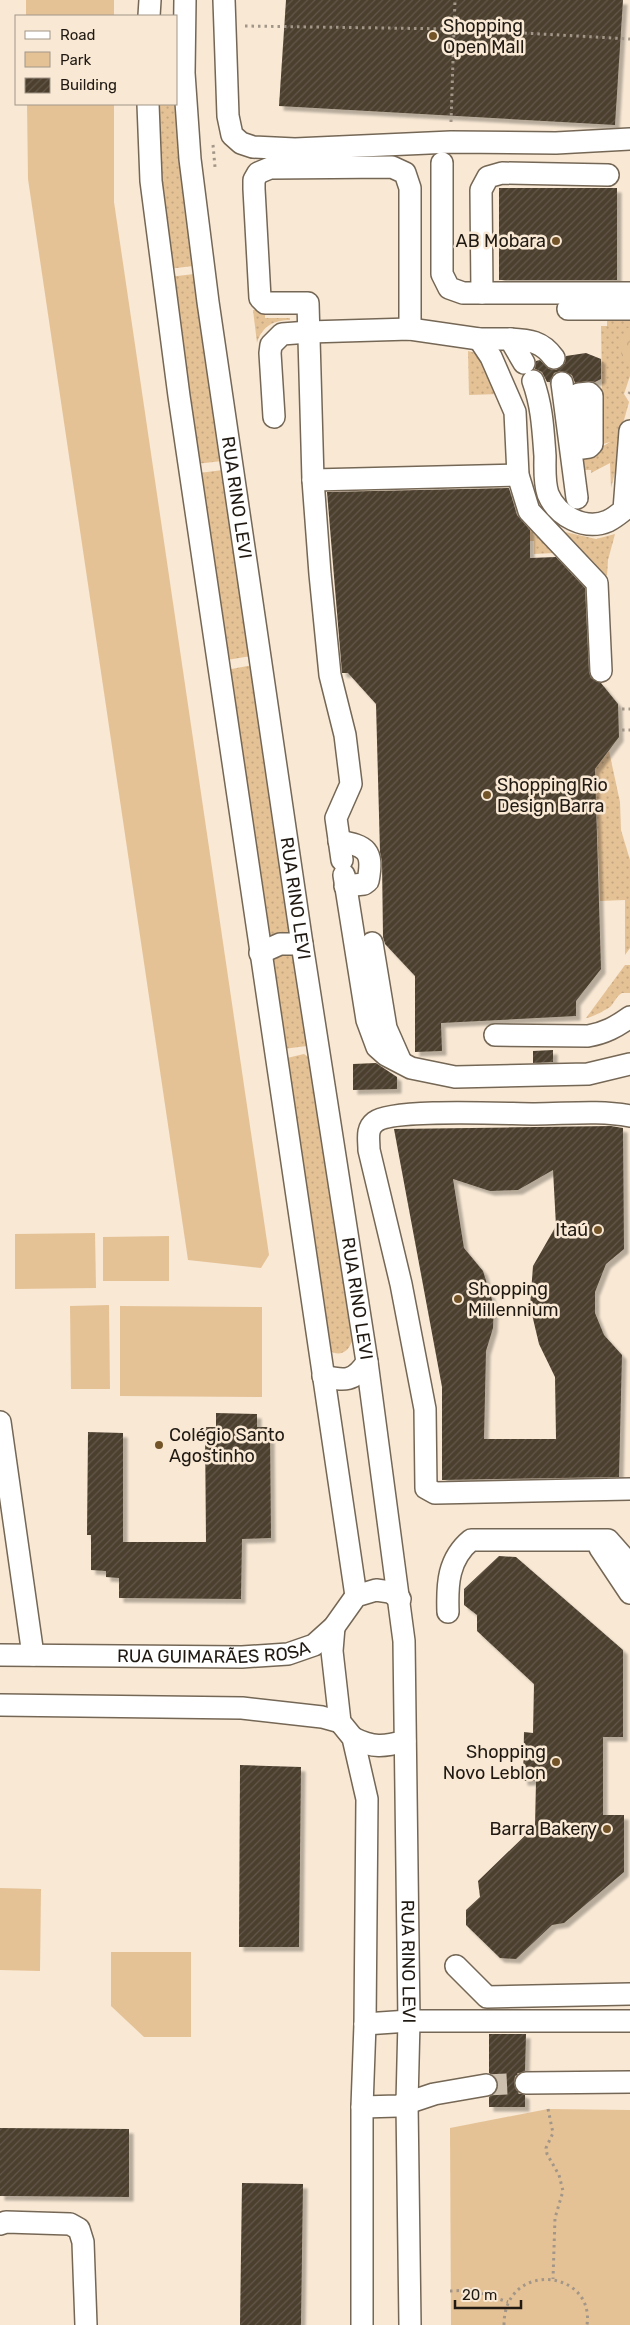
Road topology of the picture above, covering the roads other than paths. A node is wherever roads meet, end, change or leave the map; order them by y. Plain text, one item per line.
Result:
1 (150, 0) edge
2 (185, 0) edge
3 (224, 0) edge
4 (149, 15) edge
5 (148, 105) edge
6 (630, 139) edge
7 (442, 163) dead end
8 (608, 175) dead end
9 (482, 293) junction
10 (630, 293) edge
11 (568, 309) dead end
12 (630, 309) edge
13 (410, 329) junction
14 (309, 332) junction
15 (479, 339) junction
16 (510, 339) junction
17 (554, 358) dead end
18 (568, 396) dead end
19 (274, 417) dead end
20 (630, 431) edge
21 (518, 476) junction
22 (313, 480) junction
23 (577, 498) dead end
24 (601, 671) dead end
25 (372, 942) dead end
26 (302, 944) junction
27 (260, 953) junction
28 (630, 1017) edge
29 (495, 1035) dead end
30 (400, 1062) junction
31 (630, 1064) edge
32 (594, 1100) dead end
33 (630, 1101) edge
34 (630, 1116) edge
35 (367, 1362) junction
36 (323, 1376) junction
37 (0, 1422) edge
38 (630, 1489) edge
39 (630, 1502) edge
40 (592, 1503) dead end
41 (627, 1573) edge
42 (356, 1596) junction
43 (400, 1599) junction
44 (453, 1612) dead end
45 (334, 1627) junction
46 (0, 1655) edge
47 (33, 1655) junction
48 (0, 1705) edge
49 (347, 1730) junction
50 (405, 1741) junction
51 (456, 1966) dead end
52 (630, 1994) edge
53 (409, 2020) junction
54 (630, 2021) edge
55 (365, 2024) junction
56 (630, 2082) edge
57 (526, 2083) tunnel mouth
58 (486, 2085) tunnel mouth
59 (407, 2104) junction
60 (362, 2107) junction
61 (0, 2224) edge
62 (86, 2325) edge
63 (362, 2325) edge
64 (410, 2325) edge

1 - 4 street
2 - 26 street, RUA RINO LEVI
3 - 6 street
5 - 27 street
7 - 9 street
8 - 9 street
9 - 10 street
11 - 12 street
13 - 14 street
13 - 14 street
13 - 15 street
14 - 19 street
14 - 22 street
15 - 16 street
15 - 21 street
16 - 17 street
16 - 20 street
18 - 23 street
21 - 22 street
21 - 24 street
22 - 30 street
25 - 30 street
26 - 27 street
26 - 35 street, RUA RINO LEVI
27 - 36 street
28 - 29 street
30 - 31 street
32 - 33 street
34 - 38 street
35 - 36 street, RUA RINO LEVI
35 - 43 street, RUA RINO LEVI
36 - 42 street
37 - 47 street
39 - 40 street
41 - 44 street
42 - 43 street
42 - 45 street, RUA GUIMARÃES ROSA
43 - 50 street, RUA RINO LEVI
45 - 47 street, RUA GUIMARÃES ROSA
45 - 49 street
46 - 47 street, RUA GUIMARÃES ROSA
48 - 49 street
49 - 50 street
49 - 55 street
50 - 53 street, RUA RINO LEVI
51 - 52 street
53 - 54 street
53 - 55 street
53 - 59 street, RUA RINO LEVI
55 - 60 street
56 - 57 street
58 - 59 street
59 - 60 street
59 - 64 street, RUA RINO LEVI
60 - 63 street
61 - 62 street

